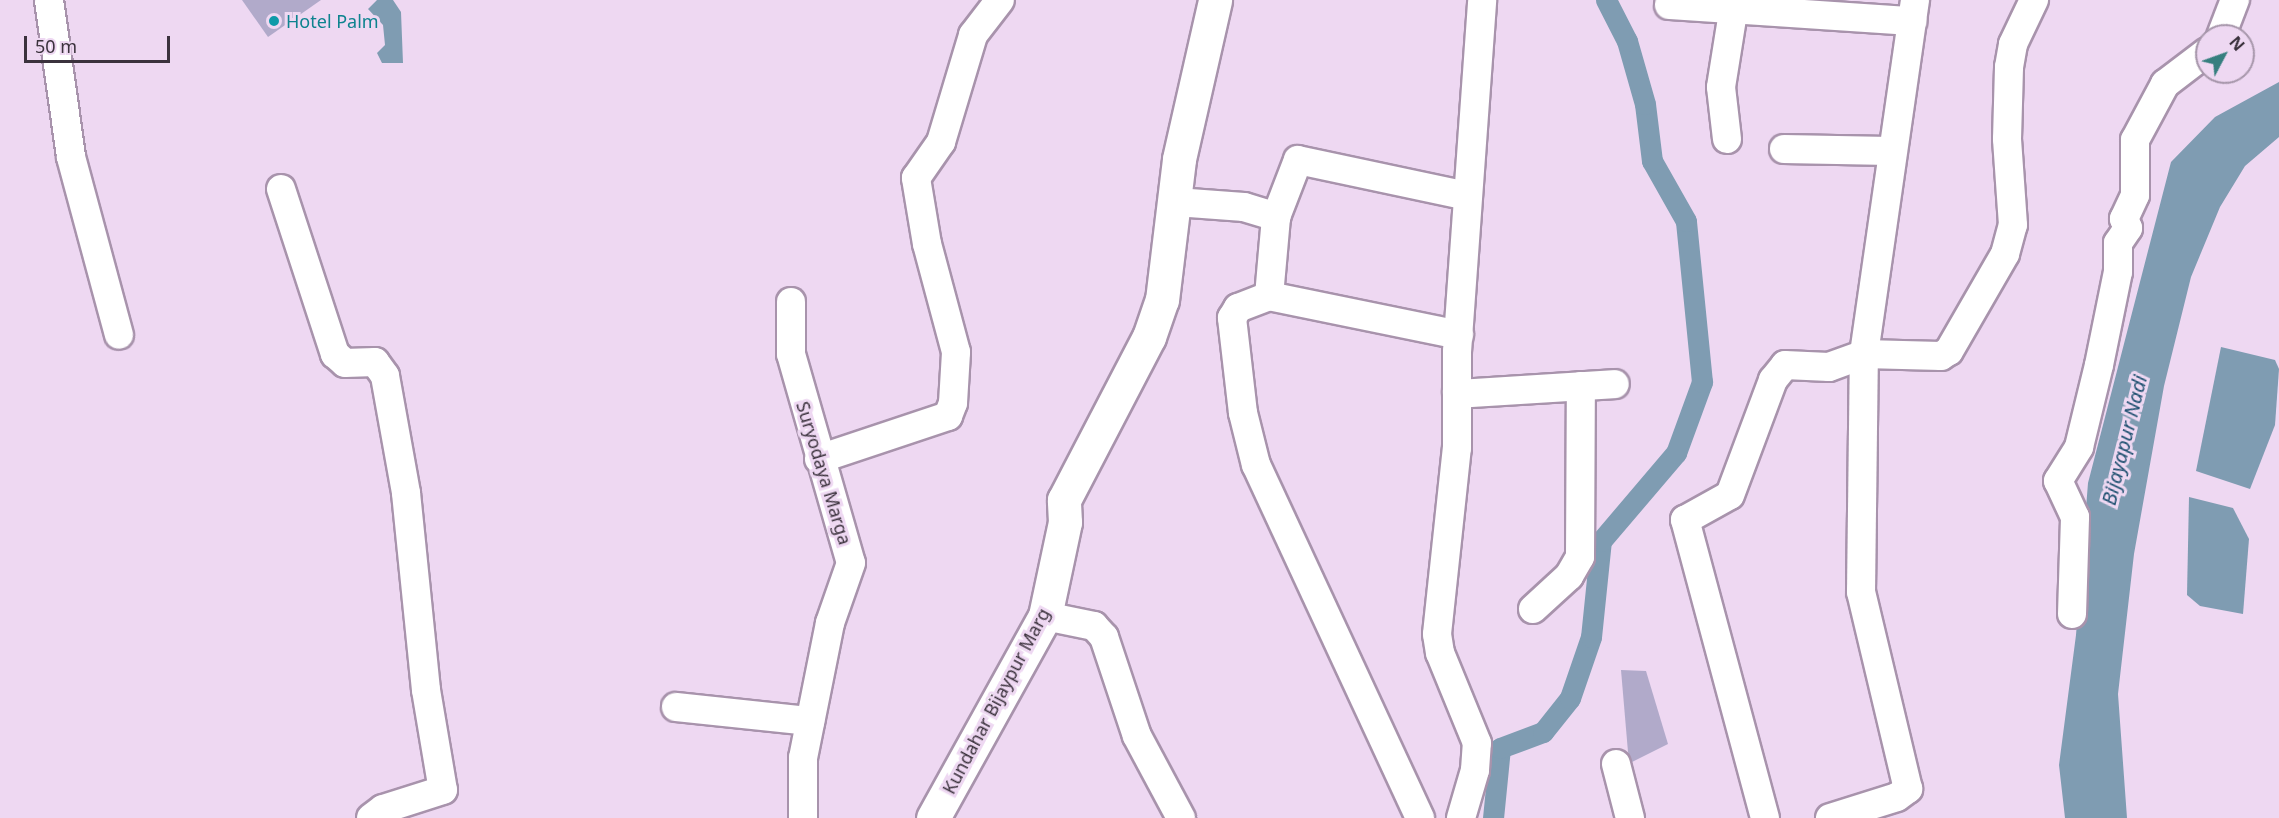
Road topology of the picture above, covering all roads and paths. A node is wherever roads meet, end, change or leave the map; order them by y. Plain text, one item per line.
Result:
1 (49, 0) edge
2 (1000, 0) edge
3 (1215, 0) edge
4 (1482, 0) edge
5 (2034, 0) edge
6 (2235, 0) edge
7 (1734, 3) edge
8 (1669, 6) dead end
9 (1913, 10) edge
10 (2226, 24) edge
11 (2195, 61) edge
12 (1727, 139) dead end
13 (1784, 149) dead end
14 (1890, 151) junction
15 (281, 189) dead end
16 (1467, 196) junction
17 (1176, 202) junction
18 (1276, 217) junction
19 (1269, 296) junction
20 (790, 302) dead end
21 (119, 335) dead end
22 (1460, 336) junction
23 (1864, 354) junction
24 (1615, 384) dead end
25 (1581, 386) junction
26 (1457, 394) junction
27 (819, 459) junction
28 (1533, 609) dead end
29 (2072, 614) dead end
30 (1045, 616) junction
31 (676, 707) dead end
32 (810, 721) junction
33 (1616, 764) dead end
34 (371, 818) edge
35 (803, 818) edge
36 (933, 818) edge
37 (1181, 818) edge
38 (1420, 818) edge
39 (1461, 818) edge
40 (1630, 818) edge
41 (1765, 818) edge
42 (1830, 818) edge

1 - 21 street
2 - 27 street
3 - 17 main road, Kundahar Bijaypur Marg
4 - 16 street
5 - 23 street
6 - 10 street
7 - 8 street
7 - 9 street
7 - 12 street
9 - 14 street
11 - 29 street
13 - 14 street
14 - 23 street
15 - 34 street
16 - 18 street
16 - 22 street
17 - 18 street
17 - 30 main road, Kundahar Bijaypur Marg
18 - 19 street
19 - 22 street
19 - 38 street
20 - 27 street, Suryodaya Marga
22 - 26 street
23 - 41 street
23 - 42 street
24 - 25 street
25 - 26 street
25 - 28 street
26 - 39 street
27 - 32 street, Suryodaya Marga
30 - 36 main road, Kundahar Bijaypur Marg
30 - 37 street
31 - 32 street
32 - 35 street, Suryodaya Marga
33 - 40 street

